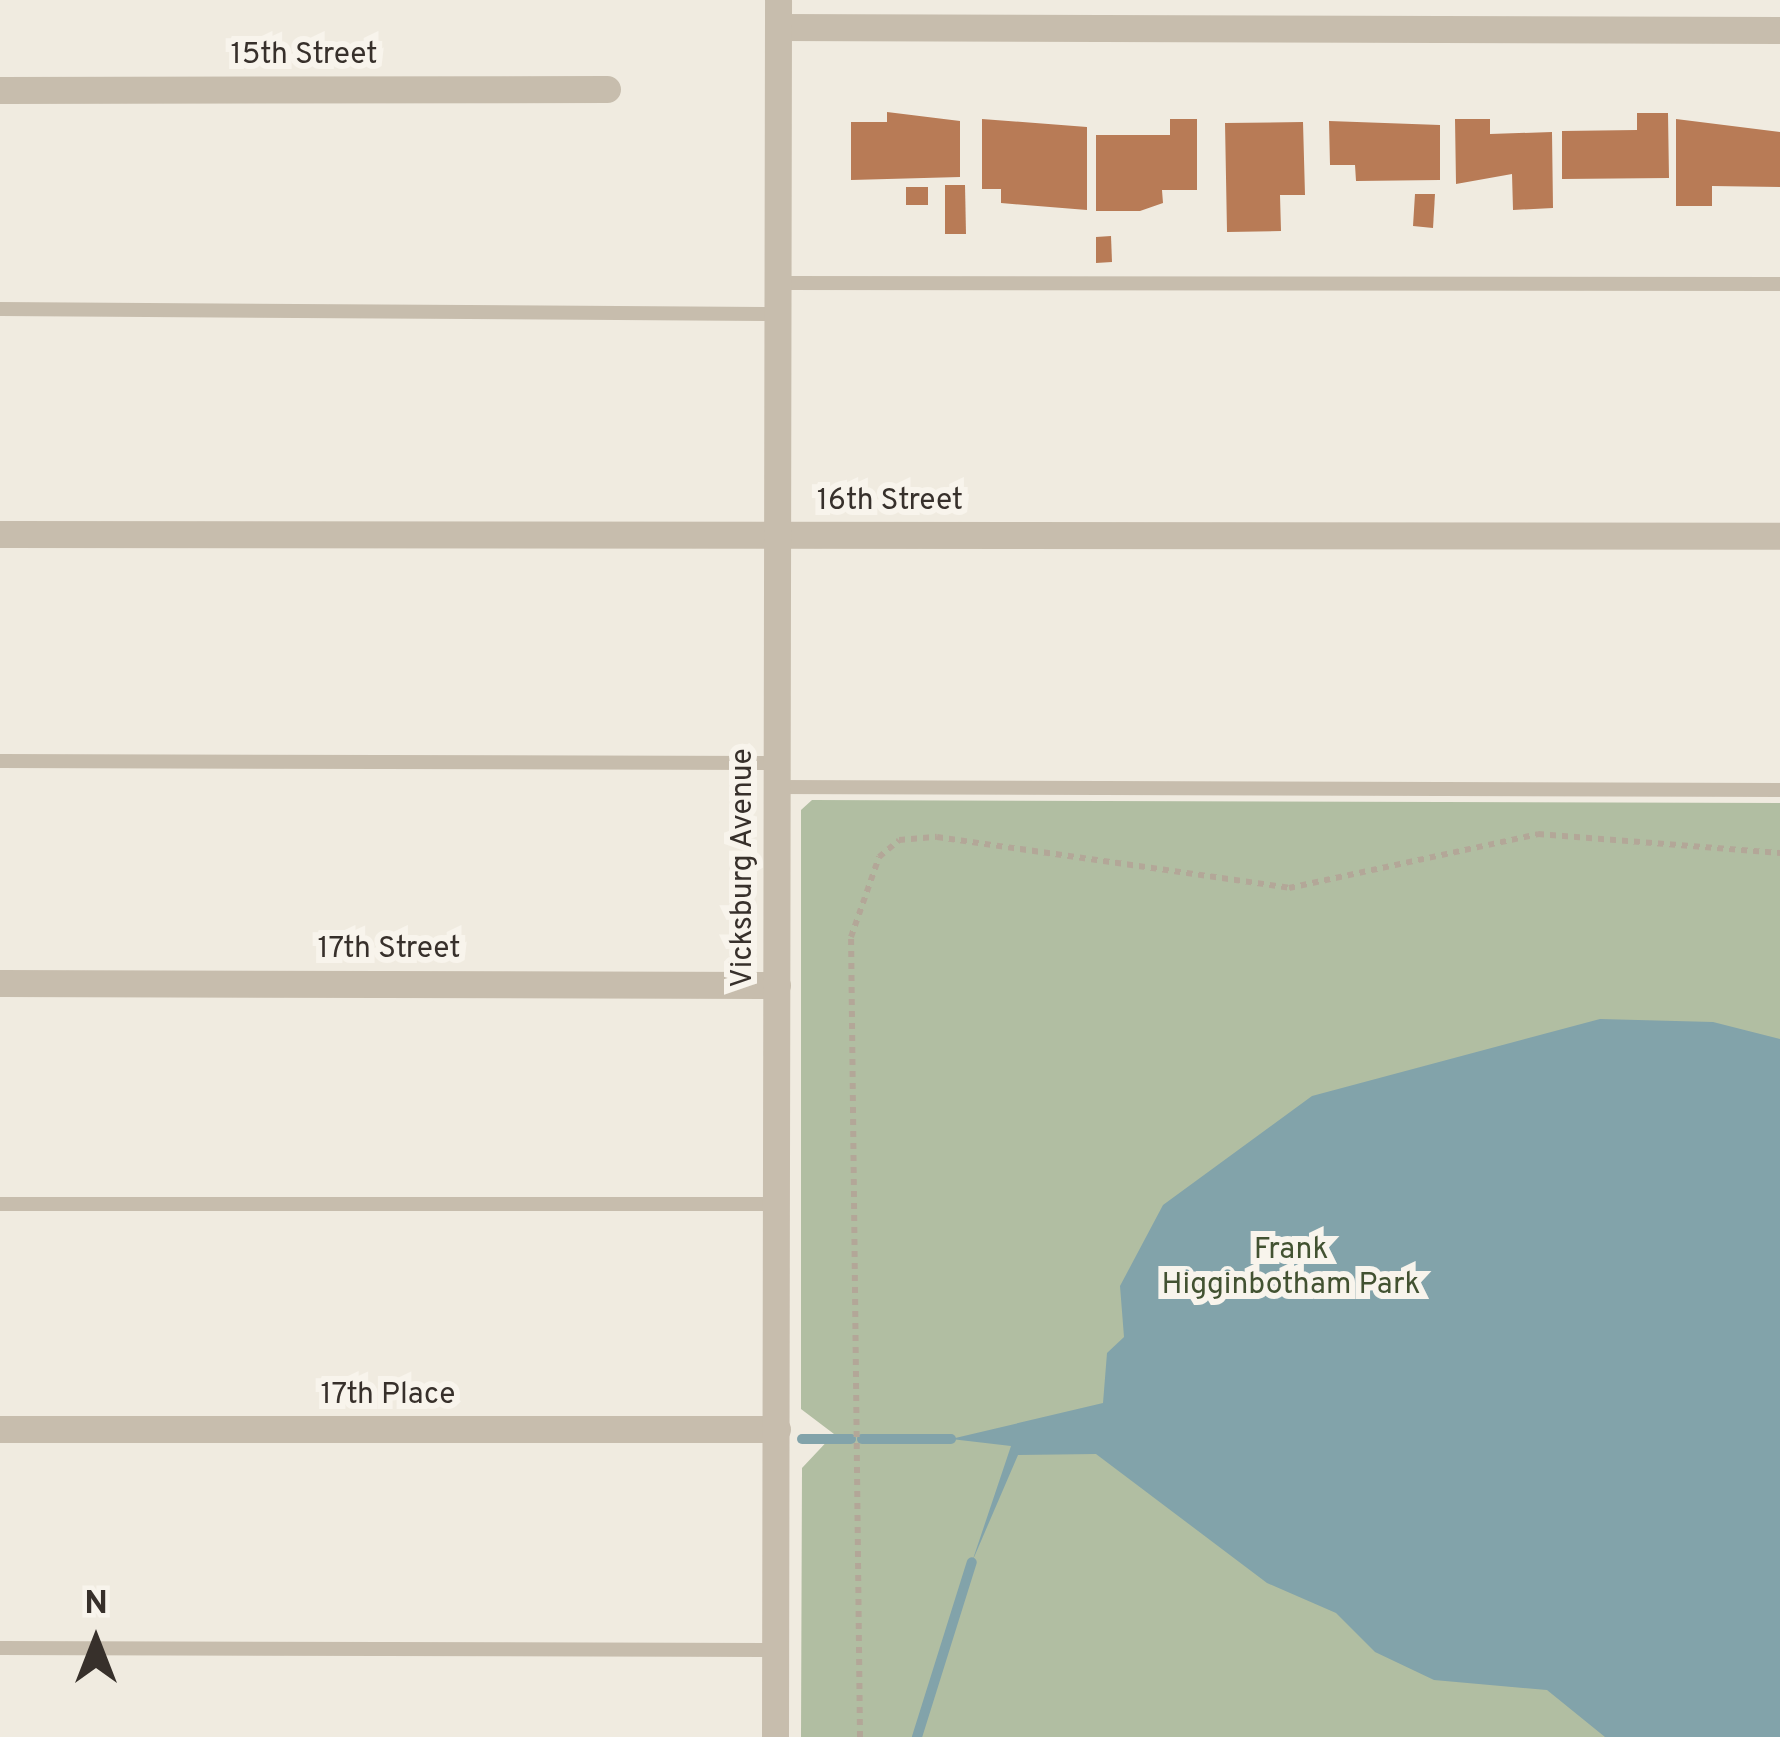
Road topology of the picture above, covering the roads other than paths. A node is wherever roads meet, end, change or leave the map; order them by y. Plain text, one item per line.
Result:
1 (778, 13) edge
2 (1780, 30) edge
3 (607, 89) dead end
4 (0, 90) edge
5 (778, 283) junction
6 (1780, 284) edge
7 (0, 309) edge
8 (778, 314) junction
9 (0, 533) edge
10 (778, 534) junction
11 (1780, 536) edge
12 (0, 761) edge
13 (777, 775) junction
14 (1780, 790) edge
15 (0, 983) edge
16 (777, 985) junction
17 (0, 1204) edge
18 (777, 1204) junction
19 (0, 1429) edge
20 (777, 1430) junction
21 (0, 1648) edge
22 (775, 1650) junction
23 (775, 1737) edge

1 - 2 street
1 - 5 street, Vicksburg Avenue
3 - 4 street, 15th Street
5 - 6 lane
5 - 8 street, Vicksburg Avenue
7 - 8 lane
8 - 10 street, Vicksburg Avenue
9 - 10 street, 16th Street
10 - 11 street, 16th Street
10 - 13 street, Vicksburg Avenue
12 - 13 lane
13 - 14 lane
13 - 16 street, Vicksburg Avenue
15 - 16 street, 17th Street
16 - 18 street, Vicksburg Avenue
17 - 18 lane
18 - 20 street, Vicksburg Avenue
19 - 20 street, 17th Place
20 - 22 street, Vicksburg Avenue
21 - 22 lane
22 - 23 street, Vicksburg Avenue

